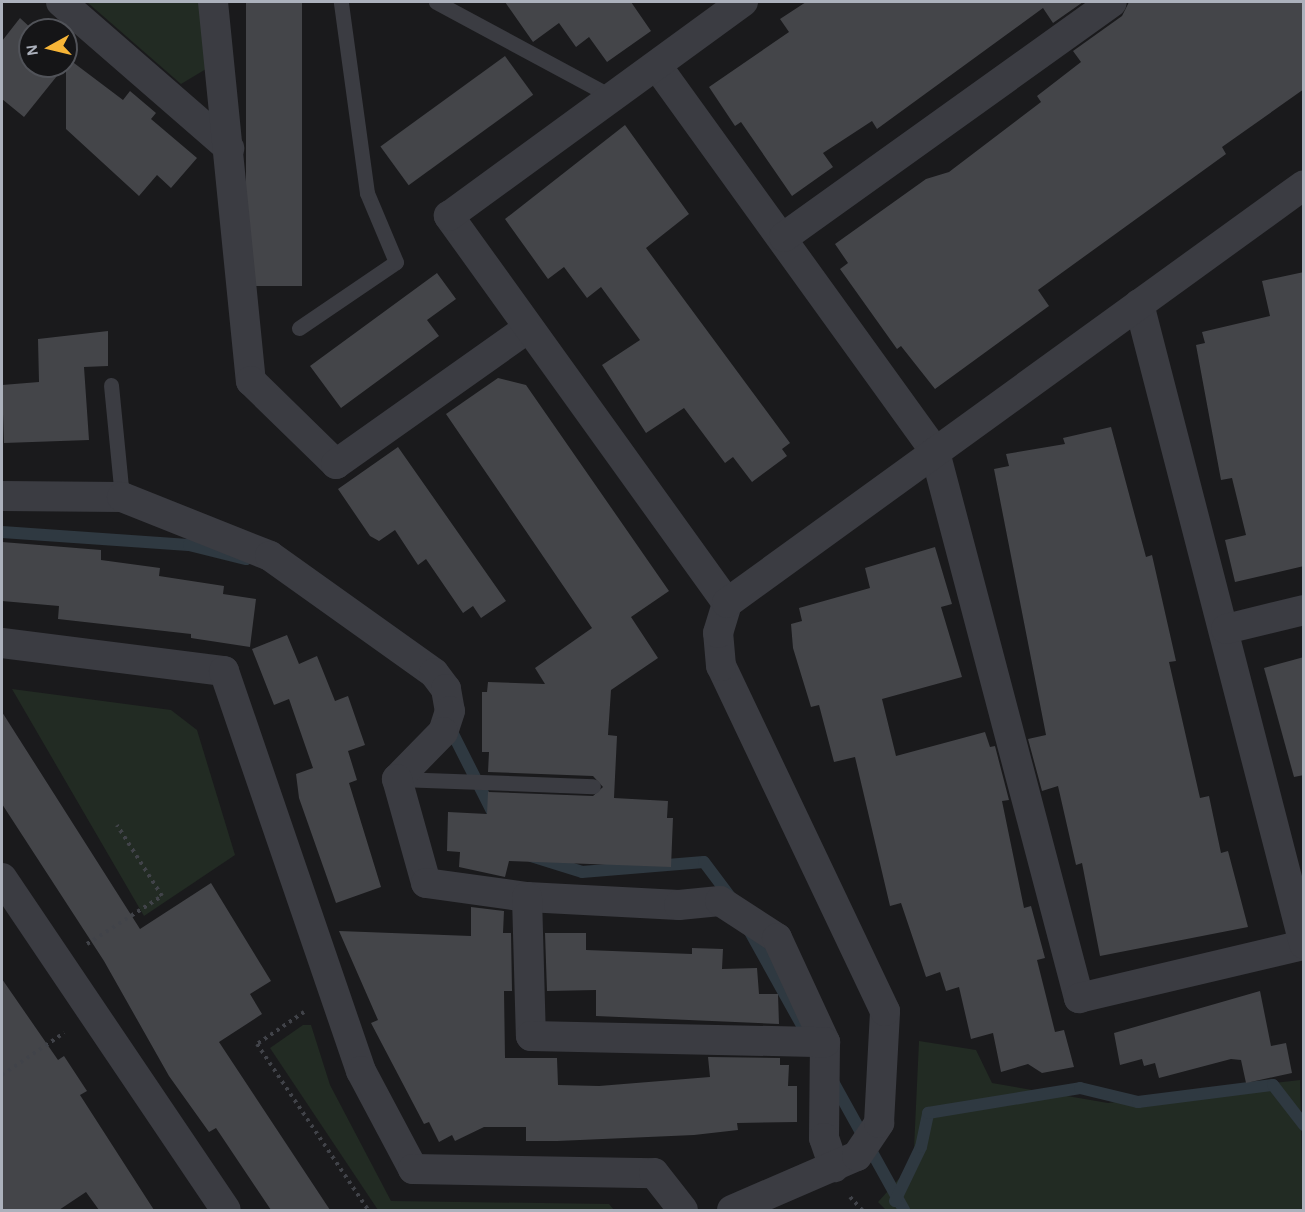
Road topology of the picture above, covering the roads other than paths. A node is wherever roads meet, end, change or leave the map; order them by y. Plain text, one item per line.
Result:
1 (61, 2) edge
2 (213, 2) edge
3 (341, 2) edge
4 (436, 2) edge
5 (743, 2) edge
6 (1112, 2) edge
7 (657, 66) junction
8 (614, 98) junction
9 (229, 147) junction
10 (1304, 185) edge
11 (784, 237) junction
12 (1139, 304) junction
13 (299, 328) dead end
14 (527, 329) junction
15 (111, 385) dead end
16 (935, 452) junction
17 (2, 496) edge
18 (122, 497) junction
19 (728, 603) junction
20 (1304, 610) edge
21 (1226, 629) junction
22 (2, 643) edge
23 (397, 779) junction
24 (593, 786) dead end
25 (2, 878) edge
26 (527, 897) junction
27 (1304, 945) edge
28 (825, 1042) junction
29 (846, 1161) junction
30 (226, 1210) edge
31 (684, 1210) edge
32 (732, 1210) edge

1 - 9 street
2 - 9 street
3 - 13 lane
4 - 8 lane
5 - 7 street
6 - 11 street
7 - 8 street
7 - 11 street
8 - 14 street
9 - 14 street
10 - 12 street
11 - 16 street
12 - 16 street
12 - 21 street
14 - 19 street
15 - 18 lane
16 - 19 street
16 - 27 street
17 - 18 street
18 - 23 street
19 - 29 street
20 - 21 street
21 - 27 street
22 - 31 street
23 - 24 lane
23 - 26 street
25 - 30 street
26 - 28 street
26 - 28 street
28 - 29 street
29 - 32 street

